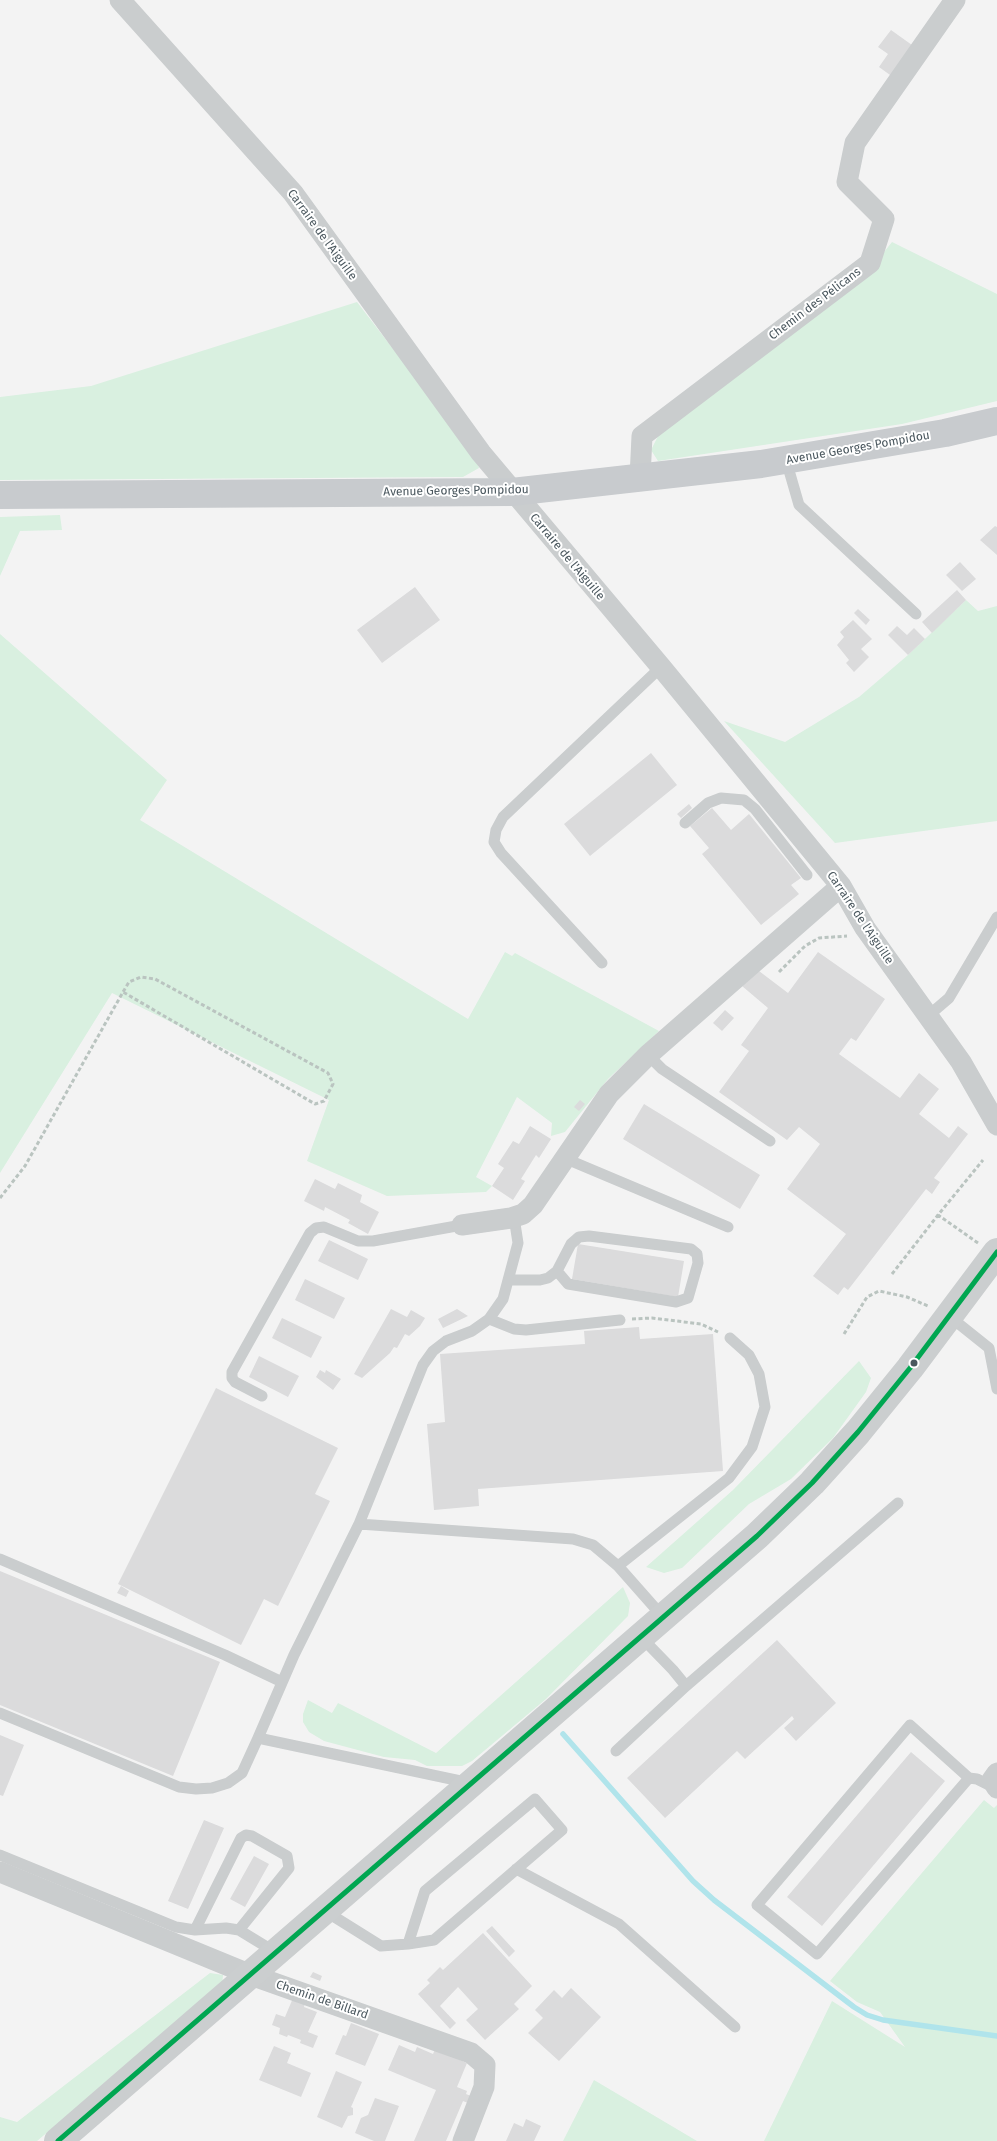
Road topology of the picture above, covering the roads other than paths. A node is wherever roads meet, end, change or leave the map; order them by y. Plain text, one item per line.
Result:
1 (120, 0) edge
2 (954, 0) edge
3 (997, 421) edge
4 (786, 460) junction
5 (640, 478) junction
6 (512, 492) junction
7 (0, 495) edge
8 (916, 614) dead end
9 (661, 667) junction
10 (684, 822) dead end
11 (786, 832) junction
12 (808, 875) dead end
13 (841, 886) junction
14 (997, 917) edge
15 (602, 963) dead end
16 (928, 1016) junction
17 (648, 1055) junction
18 (997, 1126) edge
19 (770, 1141) dead end
20 (564, 1158) junction
21 (514, 1217) junction
22 (462, 1225) joint
23 (728, 1227) dead end
24 (996, 1253) edge
25 (557, 1271) junction
26 (508, 1280) junction
27 (949, 1316) junction
28 (489, 1319) junction
29 (620, 1320) road end
30 (730, 1338) road end
31 (997, 1389) edge
32 (262, 1396) dead end
33 (898, 1503) dead end
34 (359, 1524) junction
35 (0, 1560) edge
36 (618, 1566) junction
37 (663, 1618) junction
38 (641, 1637) junction
39 (282, 1682) junction
40 (686, 1686) junction
41 (0, 1713) edge
42 (258, 1738) junction
43 (616, 1751) dead end
44 (969, 1778) junction
45 (996, 1781) edge
46 (474, 1783) junction
47 (0, 1855) edge
48 (516, 1869) junction
49 (0, 1872) edge
50 (325, 1911) junction
51 (195, 1930) junction
52 (239, 1930) junction
53 (408, 1944) junction
54 (276, 1953) junction
55 (251, 1975) junction
56 (736, 2027) dead end
57 (58, 2141) edge
58 (463, 2141) edge

1 - 6 street, Carraire de l'Aiguille
2 - 5 street, Chemin des Pélicans
3 - 4 main road, Avenue Georges Pompidou
4 - 5 main road, Avenue Georges Pompidou
4 - 8 lane
5 - 6 main road, Avenue Georges Pompidou
6 - 7 main road, Avenue Georges Pompidou
6 - 9 street, Carraire de l'Aiguille
9 - 11 street, Carraire de l'Aiguille
9 - 15 lane
10 - 11 lane
11 - 12 lane
11 - 13 street, Carraire de l'Aiguille
13 - 16 street, Carraire de l'Aiguille
13 - 17 street
14 - 16 lane
16 - 18 street, Carraire de l'Aiguille
17 - 19 lane
17 - 20 street
20 - 21 street
20 - 23 lane
21 - 22 street
21 - 26 lane
22 - 32 lane
24 - 27 main road
25 - 25 lane
25 - 26 lane
26 - 28 lane
27 - 31 lane
27 - 37 main road
28 - 29 lane
28 - 34 lane
30 - 36 lane
33 - 40 lane
34 - 36 lane
34 - 39 lane
35 - 39 lane
36 - 37 lane
37 - 38 main road
38 - 40 lane
38 - 46 main road
39 - 42 lane
40 - 43 lane
41 - 42 lane
42 - 46 lane
44 - 44 lane
44 - 45 lane
46 - 50 main road
47 - 51 lane
48 - 53 lane
48 - 53 lane
48 - 56 lane
49 - 55 street, Chemin de Billard
50 - 53 lane
50 - 54 main road
51 - 52 lane
51 - 52 lane
52 - 54 lane
54 - 55 main road
55 - 57 main road
55 - 58 street, Chemin de Billard

